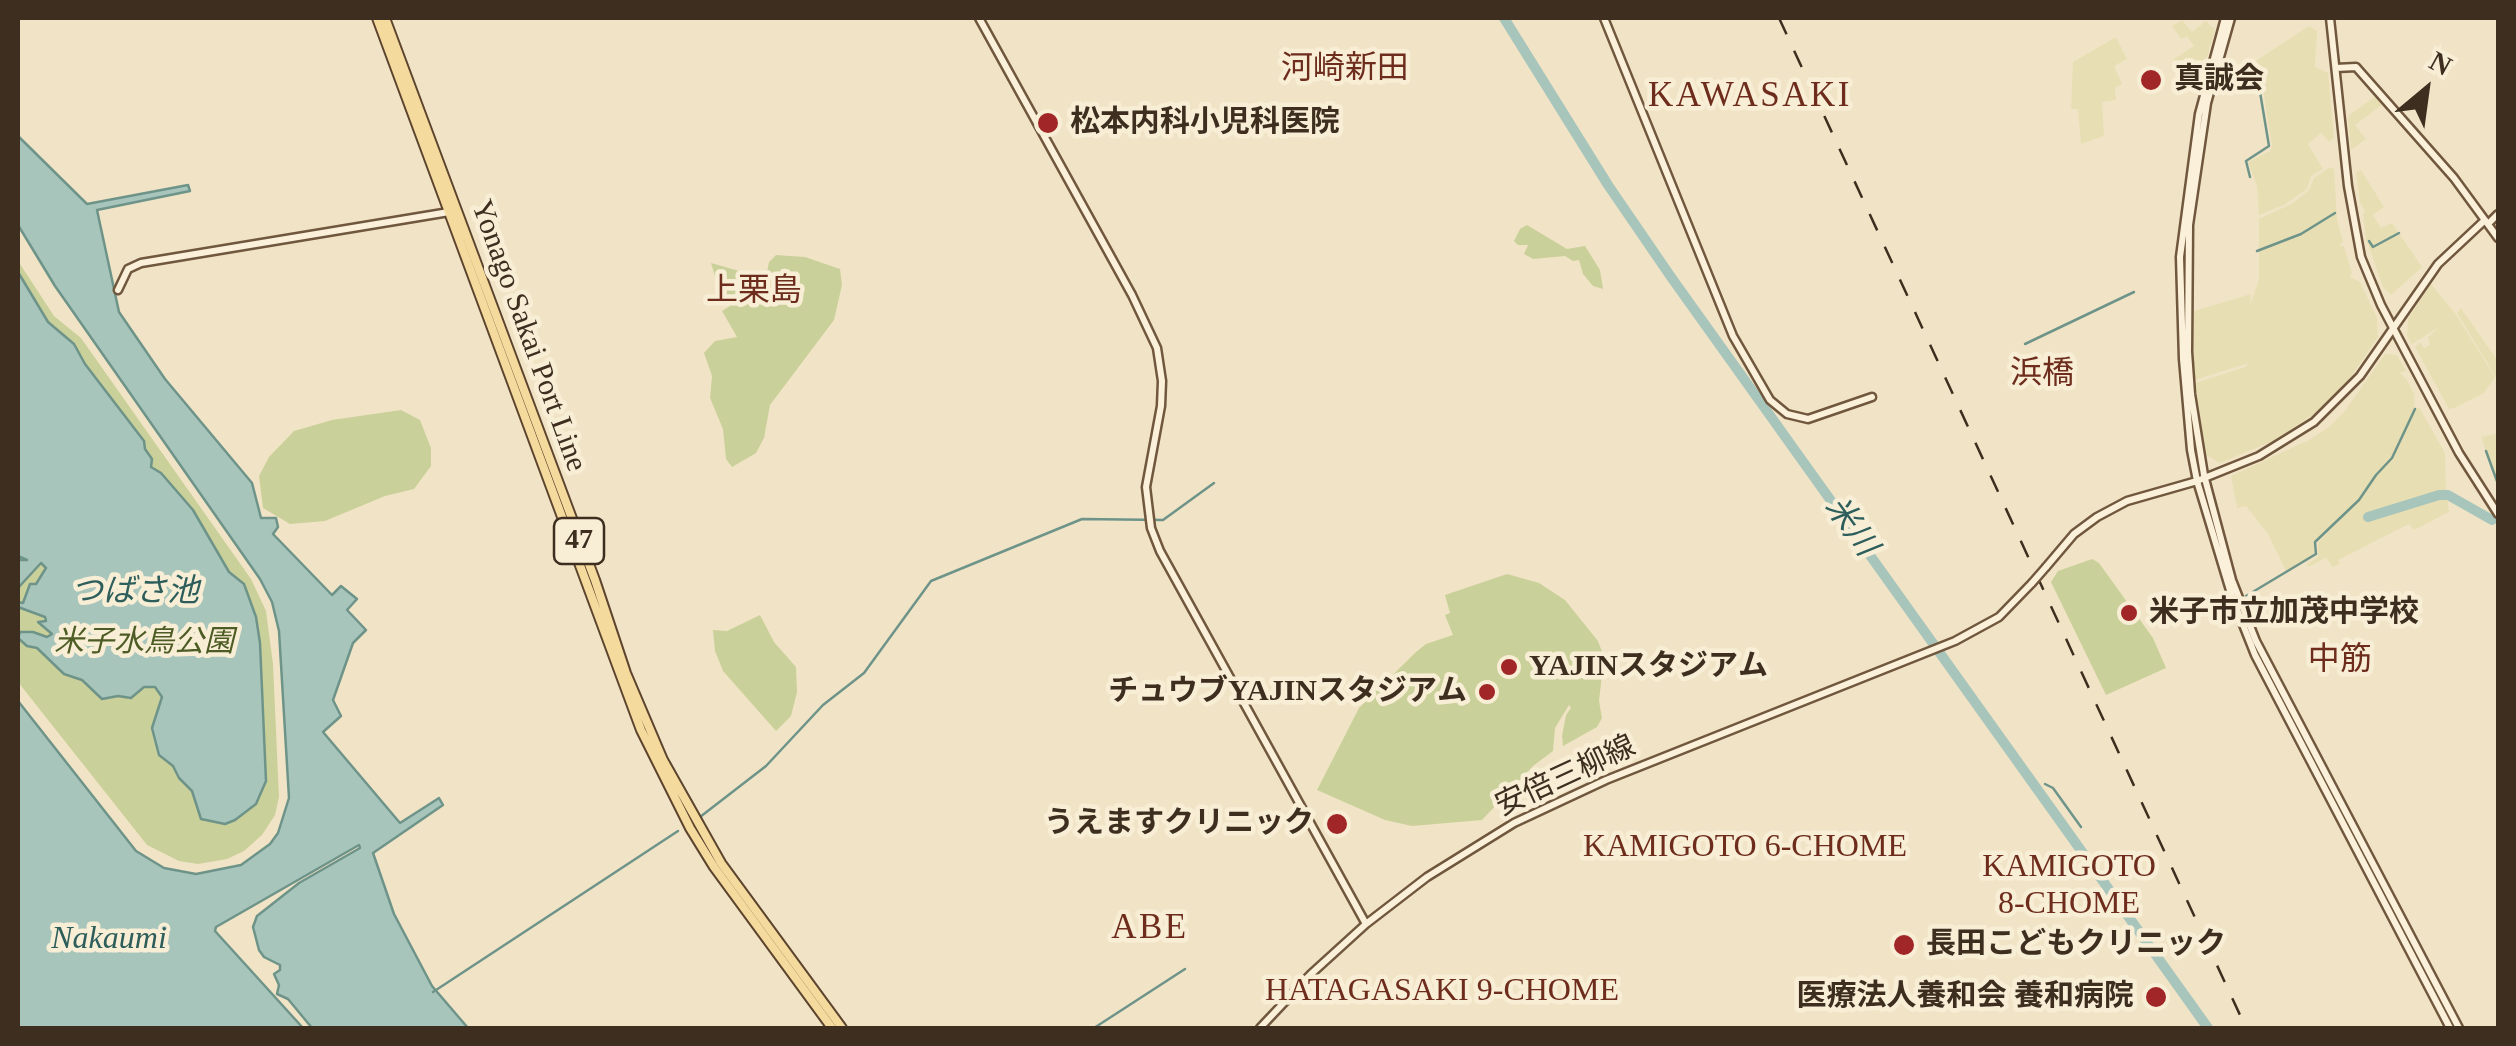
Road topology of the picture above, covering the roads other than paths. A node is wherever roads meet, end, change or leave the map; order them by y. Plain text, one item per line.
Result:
1 (377, 18) edge
2 (385, 18) edge
3 (978, 18) edge
4 (1604, 18) edge
5 (2228, 18) edge
6 (2330, 18) edge
7 (2336, 68) junction
8 (450, 212) junction
9 (2498, 214) edge
10 (2486, 222) junction
11 (2498, 238) edge
12 (118, 290) dead end
13 (2394, 328) junction
14 (1872, 397) dead end
15 (2201, 480) junction
16 (2498, 514) edge
17 (1366, 924) junction
18 (832, 1028) edge
19 (842, 1028) edge
20 (1260, 1028) edge
21 (2450, 1028) edge
22 (2458, 1028) edge

1 - 8 main road, Yonago Sakai Port Line / 47
2 - 19 main road, Yonago Sakai Port Line / 47
3 - 17 street
4 - 14 street
5 - 15 street
6 - 7 street
7 - 10 street
7 - 13 street
8 - 12 street
8 - 18 main road, Yonago Sakai Port Line / 47
9 - 10 street
10 - 11 street
10 - 13 street
13 - 15 street
13 - 16 street
15 - 17 street, 安倍三柳線, bridge
15 - 21 street
15 - 22 street
17 - 20 street, 安倍三柳線

